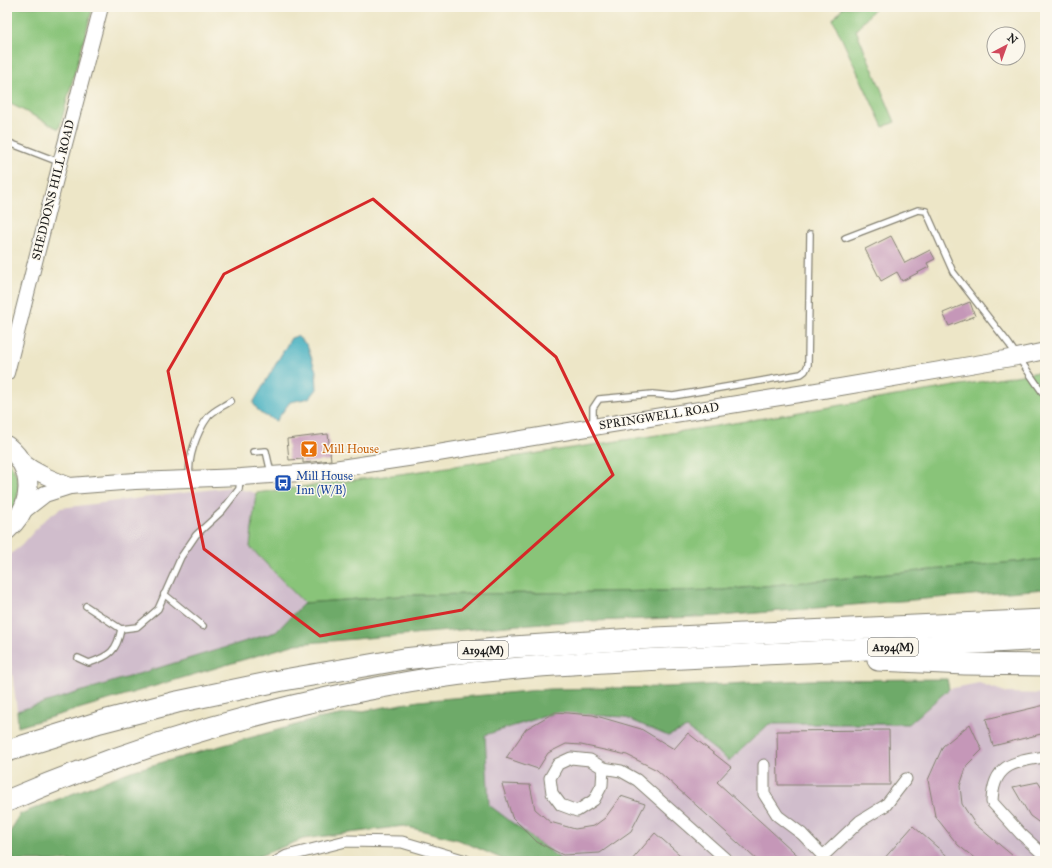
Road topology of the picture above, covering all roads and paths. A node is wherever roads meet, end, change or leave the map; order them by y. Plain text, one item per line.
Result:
1 (101, 7) edge
2 (7, 142) edge
3 (60, 163) junction
4 (810, 234) dead end
5 (845, 238) dead end
6 (1045, 351) edge
7 (1017, 357) junction
8 (7, 373) edge
9 (1045, 396) edge
10 (231, 401) dead end
11 (593, 427) junction
12 (7, 446) edge
13 (253, 452) dead end
14 (21, 461) junction
15 (272, 476) junction
16 (240, 477) junction
17 (190, 479) junction
18 (70, 486) junction
19 (22, 511) junction
20 (7, 530) edge
21 (164, 594) junction
22 (86, 606) dead end
23 (1045, 613) edge
24 (1045, 620) edge
25 (969, 624) junction
26 (203, 626) dead end
27 (122, 629) junction
28 (1045, 639) edge
29 (742, 656) junction
30 (78, 658) dead end
31 (1045, 664) edge
32 (7, 751) edge
33 (1045, 757) edge
34 (764, 765) dead end
35 (603, 768) junction
36 (906, 779) dead end
37 (7, 801) edge
38 (1045, 856) edge
39 (823, 859) edge
40 (278, 861) edge
41 (466, 861) edge
42 (728, 861) edge

1 - 3 street, SHEDDONS HILL ROAD
2 - 3 lane
3 - 8 street, SHEDDONS HILL ROAD
4 - 11 lane
5 - 7 lane
6 - 7 main road, SPRINGWELL ROAD
7 - 9 lane
7 - 11 main road, SPRINGWELL ROAD
10 - 17 lane
11 - 15 main road, SPRINGWELL ROAD
12 - 14 highway
13 - 15 lane
14 - 18 main road
14 - 19 highway
15 - 16 main road, SPRINGWELL ROAD
16 - 17 main road, SPRINGWELL ROAD
16 - 21 lane
17 - 18 main road, SPRINGWELL ROAD
18 - 19 main road
19 - 20 highway
21 - 26 lane
21 - 27 lane
22 - 27 lane
23 - 25 highway, A194(M)
24 - 25 highway, A194(M)
25 - 32 highway, A194(M)
27 - 30 lane
28 - 29 highway, A194(M)
29 - 31 highway, A194(M)
29 - 37 highway, A194(M)
33 - 38 street
34 - 39 street
35 - 35 street
35 - 42 street
36 - 39 street
40 - 41 street

